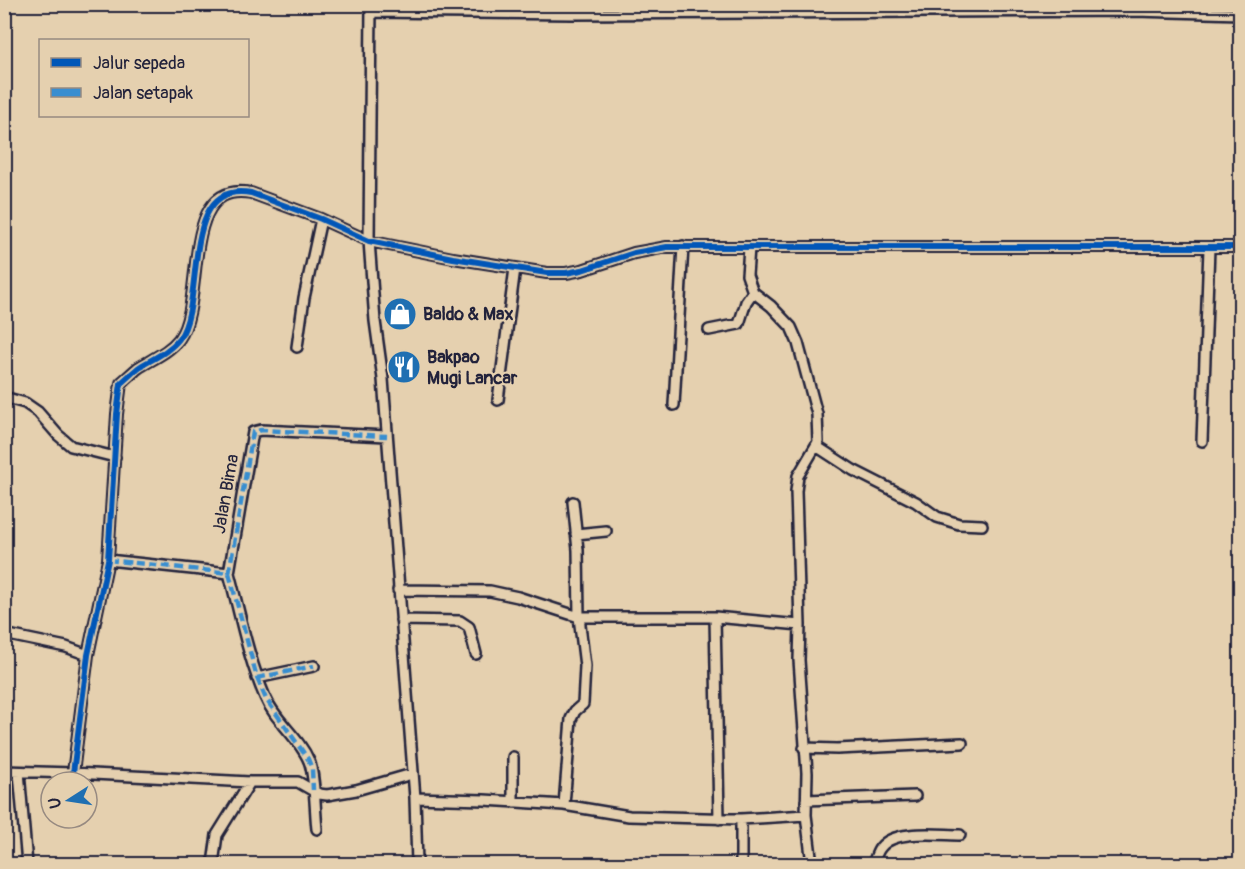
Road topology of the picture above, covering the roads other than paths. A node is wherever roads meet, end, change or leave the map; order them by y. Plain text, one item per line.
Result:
1 (371, 8) edge
2 (1240, 14) edge
3 (321, 219) junction
4 (369, 240) junction
5 (683, 246) junction
6 (1240, 247) edge
7 (749, 248) junction
8 (1209, 248) junction
9 (514, 268) junction
10 (753, 292) junction
11 (709, 330) dead end
12 (297, 347) dead end
13 (4, 397) edge
14 (498, 400) dead end
15 (674, 405) dead end
16 (387, 436) junction
17 (1202, 441) dead end
18 (816, 446) junction
19 (115, 457) junction
20 (573, 502) dead end
21 (982, 525) dead end
22 (606, 531) dead end
23 (576, 534) junction
24 (108, 560) junction
25 (230, 573) junction
26 (398, 590) junction
27 (579, 617) junction
28 (715, 617) junction
29 (400, 620) junction
30 (800, 625) junction
31 (4, 634) edge
32 (477, 654) dead end
33 (88, 655) junction
34 (314, 666) dead end
35 (257, 678) junction
36 (962, 743) dead end
37 (804, 748) junction
38 (513, 757) dead end
39 (73, 770) edge
40 (4, 771) edge
41 (19, 772) junction
42 (39, 772) edge
43 (99, 774) edge
44 (412, 774) junction
45 (250, 782) junction
46 (313, 790) junction
47 (915, 796) dead end
48 (414, 798) junction
49 (806, 800) junction
50 (513, 802) junction
51 (564, 806) junction
52 (806, 815) junction
53 (719, 819) junction
54 (741, 819) junction
55 (317, 829) dead end
56 (960, 835) dead end
57 (27, 864) edge
58 (213, 864) edge
59 (417, 864) edge
60 (741, 864) edge
61 (812, 864) edge
62 (873, 864) edge

1 - 2 street
1 - 4 street
3 - 4 street
3 - 12 street
3 - 19 street
4 - 9 street
4 - 16 street
5 - 7 street
5 - 9 street
5 - 15 street
6 - 8 street
7 - 8 street
7 - 10 street
8 - 17 street
9 - 14 street
10 - 11 street
10 - 18 street
13 - 19 street
16 - 25 street, Jalan Bima
16 - 26 street
18 - 21 street
18 - 30 street
19 - 24 street
20 - 23 street
22 - 23 street
23 - 27 street
24 - 25 street
24 - 33 street
25 - 35 street
26 - 27 street
26 - 29 street
27 - 28 street
27 - 51 street
28 - 30 street
28 - 53 street
29 - 32 street
29 - 44 street
30 - 37 street
31 - 33 street
33 - 39 street
34 - 35 street
35 - 46 street
36 - 37 street
37 - 49 street
38 - 50 street
40 - 41 street
41 - 42 street
41 - 57 street
43 - 45 street
44 - 46 street
44 - 48 street
45 - 46 street
45 - 58 street
46 - 55 street
47 - 49 street
48 - 50 street
48 - 59 street
49 - 52 street
50 - 51 street
51 - 53 street
52 - 54 street
52 - 61 street
53 - 54 street
54 - 60 street
56 - 62 street

